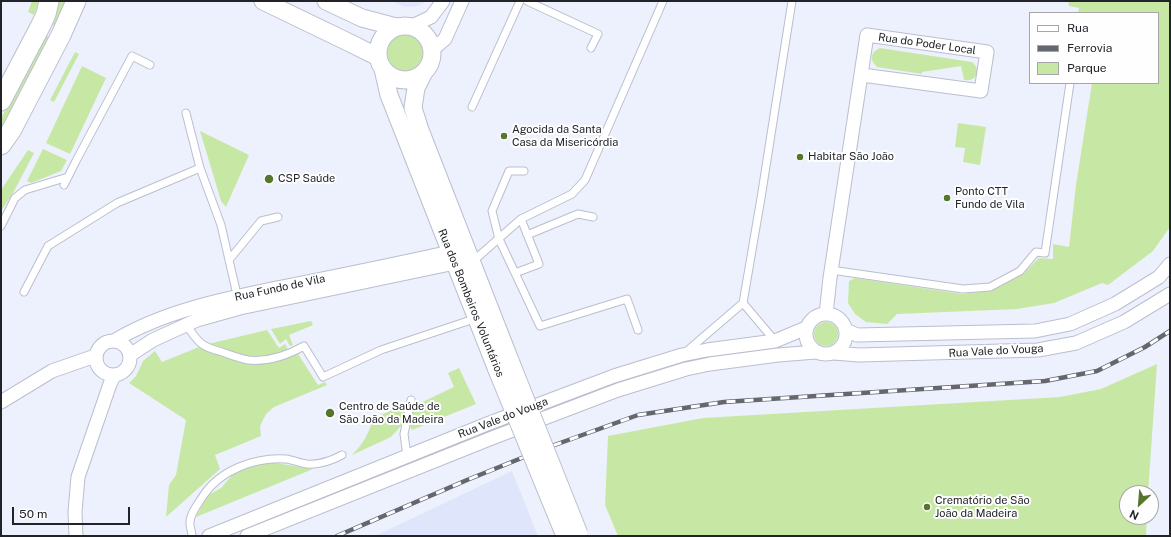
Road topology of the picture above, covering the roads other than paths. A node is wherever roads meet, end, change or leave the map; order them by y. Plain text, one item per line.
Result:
1 (49, 1) edge
2 (76, 1) edge
3 (263, 1) edge
4 (326, 1) edge
5 (443, 1) edge
6 (462, 1) edge
7 (520, 1) edge
8 (527, 1) edge
9 (663, 1) edge
10 (792, 1) edge
11 (404, 27) junction
12 (591, 48) dead end
13 (433, 49) junction
14 (380, 63) junction
15 (150, 65) dead end
16 (423, 74) junction
17 (862, 75) junction
18 (1070, 84) edge
19 (1, 101) edge
20 (472, 107) dead end
21 (186, 113) dead end
22 (1, 145) edge
23 (200, 168) junction
24 (524, 171) dead end
25 (68, 177) junction
26 (64, 185) dead end
27 (278, 217) dead end
28 (593, 217) dead end
29 (521, 219) junction
30 (1, 226) edge
31 (527, 235) junction
32 (499, 238) junction
33 (452, 257) junction
34 (229, 260) junction
35 (472, 263) junction
36 (1170, 264) edge
37 (831, 270) junction
38 (515, 273) junction
39 (24, 292) dead end
40 (1170, 294) edge
41 (238, 302) junction
42 (742, 303) junction
43 (826, 314) junction
44 (477, 318) junction
45 (186, 325) junction
46 (806, 328) junction
47 (638, 330) dead end
48 (846, 330) junction
49 (114, 341) junction
50 (775, 341) junction
51 (816, 352) junction
52 (834, 353) junction
53 (130, 355) junction
54 (682, 355) junction
55 (95, 356) junction
56 (504, 366) junction
57 (114, 376) junction
58 (2, 397) edge
59 (412, 400) dead end
60 (342, 455) dead end
61 (407, 456) junction
62 (575, 535) edge
63 (76, 536) edge
64 (192, 536) edge
65 (209, 536) edge
66 (247, 536) edge

1 - 19 main road
2 - 22 main road
3 - 14 street
4 - 11 street
5 - 11 street
6 - 13 street
7 - 20 lane
8 - 12 lane
9 - 29 lane
10 - 42 lane
11 - 13 street
11 - 14 street
13 - 16 street
14 - 16 street
14 - 33 street, Rua dos Bombeiros Voluntários
15 - 25 lane
16 - 35 street, Rua dos Bombeiros Voluntários
17 - 17 street, Rua do Poder Local
17 - 37 street, Rua do Poder Local
18 - 37 lane
21 - 23 lane
23 - 34 lane
23 - 39 lane
24 - 32 lane
25 - 26 lane
25 - 30 lane
27 - 34 lane
28 - 31 lane
29 - 31 lane
29 - 32 lane
31 - 38 lane
32 - 35 lane
32 - 38 lane
33 - 41 street, Rua Fundo de Vila
33 - 44 street, Rua dos Bombeiros Voluntários
34 - 41 lane
35 - 56 street, Rua dos Bombeiros Voluntários
36 - 48 street, Rua Vale do Vouga
37 - 43 street, Rua do Poder Local
38 - 47 lane
40 - 52 street, Rua Vale do Vouga
41 - 45 street, Rua Fundo de Vila
41 - 49 street, Rua Fundo de Vila
42 - 50 lane
42 - 54 lane
43 - 46 street, Rua Vale do Vouga
43 - 48 street
44 - 45 lane
44 - 56 street, Rua dos Bombeiros Voluntários
45 - 53 street, Rua Fundo de Vila
46 - 50 street, Rua Vale do Vouga
46 - 51 street
48 - 52 street
49 - 53 street
49 - 55 street, Rua Fundo de Vila
50 - 54 street, Rua Vale do Vouga
51 - 52 street, Rua Vale do Vouga
51 - 66 street, Rua Vale do Vouga
53 - 57 street
54 - 61 street, Rua Vale do Vouga
55 - 57 street
55 - 58 street, Rua Fundo de Vila
56 - 62 street, Rua dos Bombeiros Voluntários, bridge
57 - 63 street
59 - 61 lane
60 - 64 lane
61 - 65 street, Rua Vale do Vouga

